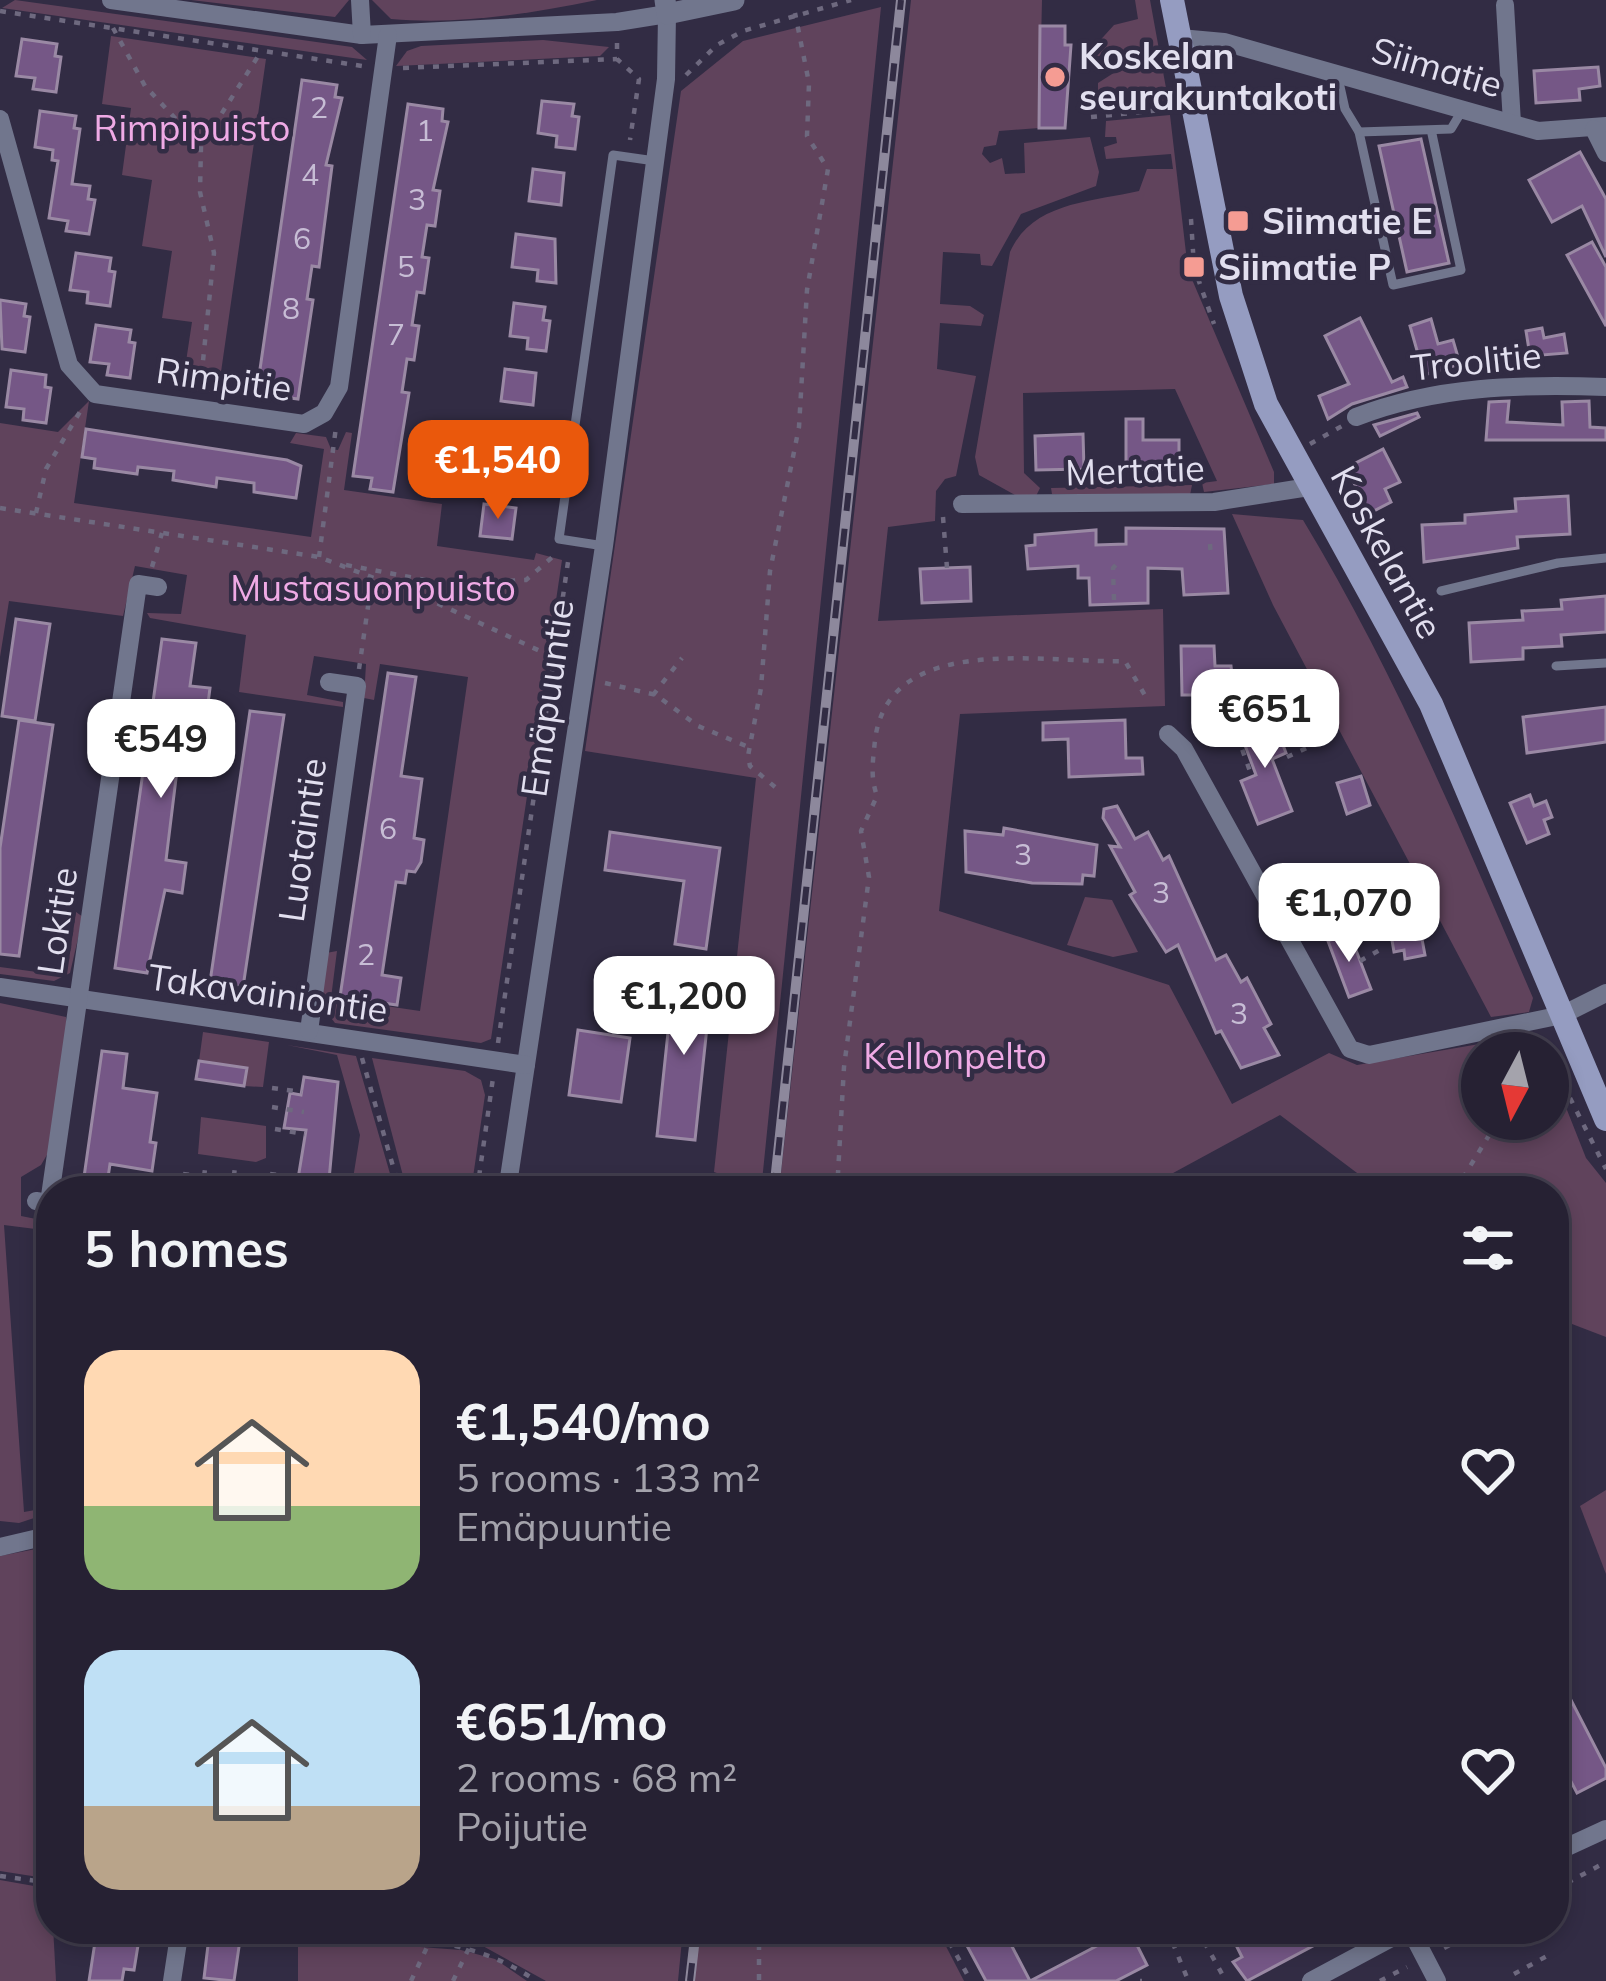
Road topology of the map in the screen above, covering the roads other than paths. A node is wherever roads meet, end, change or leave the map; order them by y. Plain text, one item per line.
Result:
1 (111, 0) edge
2 (360, 0) edge
3 (734, 0) edge
4 (1172, 0) edge
5 (122, 1) edge
6 (1506, 3) edge
7 (666, 7) edge
8 (362, 34) junction
9 (388, 35) junction
10 (1180, 38) junction
11 (1336, 73) junction
12 (1463, 110) junction
13 (0, 118) edge
14 (1512, 123) junction
15 (1600, 128) edge
16 (1359, 132) junction
17 (1432, 134) junction
18 (1606, 153) edge
19 (655, 161) junction
20 (1606, 388) edge
21 (1356, 418) road end
22 (1309, 487) junction
23 (962, 504) dead end
24 (604, 546) junction
25 (1606, 558) edge
26 (148, 585) road end
27 (1441, 591) dead end
28 (1606, 663) edge
29 (1556, 666) dead end
30 (328, 682) dead end
31 (1168, 734) dead end
32 (0, 987) edge
33 (1606, 993) edge
34 (79, 999) junction
35 (1562, 1016) junction
36 (309, 1031) junction
37 (526, 1065) junction
38 (1606, 1119) edge
39 (53, 1176) edge
40 (508, 1176) edge
41 (36, 1539) edge
42 (0, 1547) edge
43 (1606, 1828) edge
44 (1569, 1846) edge
45 (178, 1944) edge
46 (1381, 1944) edge
47 (1417, 1944) edge
48 (172, 1981) edge
49 (1311, 1981) edge
50 (1437, 1981) edge

1 - 5 street
2 - 8 street
3 - 7 street
4 - 10 main road, Koskelantie
5 - 8 street
6 - 14 street
7 - 9 street
7 - 19 street, Emäpuuntie
8 - 9 street
9 - 13 street, Rimpitie
10 - 11 street, Siimatie
10 - 22 main road, Koskelantie
11 - 12 street, Siimatie
11 - 16 lane
12 - 14 street, Siimatie
12 - 17 lane
14 - 15 street, Siimatie
15 - 18 street
16 - 17 lane
16 - 17 lane
19 - 24 street, Emäpuuntie
19 - 24 lane
20 - 21 street, Troolitie
22 - 23 street, Mertatie
22 - 35 main road, Koskelantie
24 - 37 street, Emäpuuntie
25 - 27 lane
26 - 34 street, Lokitie
28 - 29 lane
30 - 36 street, Luotaintie
31 - 35 street
32 - 34 street, Takavainiontie
33 - 35 street
34 - 36 street, Takavainiontie
34 - 39 street, Lokitie
35 - 38 main road, Koskelantie
36 - 37 street, Takavainiontie
37 - 40 street, Emäpuuntie
41 - 42 street
43 - 44 street
45 - 48 street
46 - 49 street
47 - 50 street

